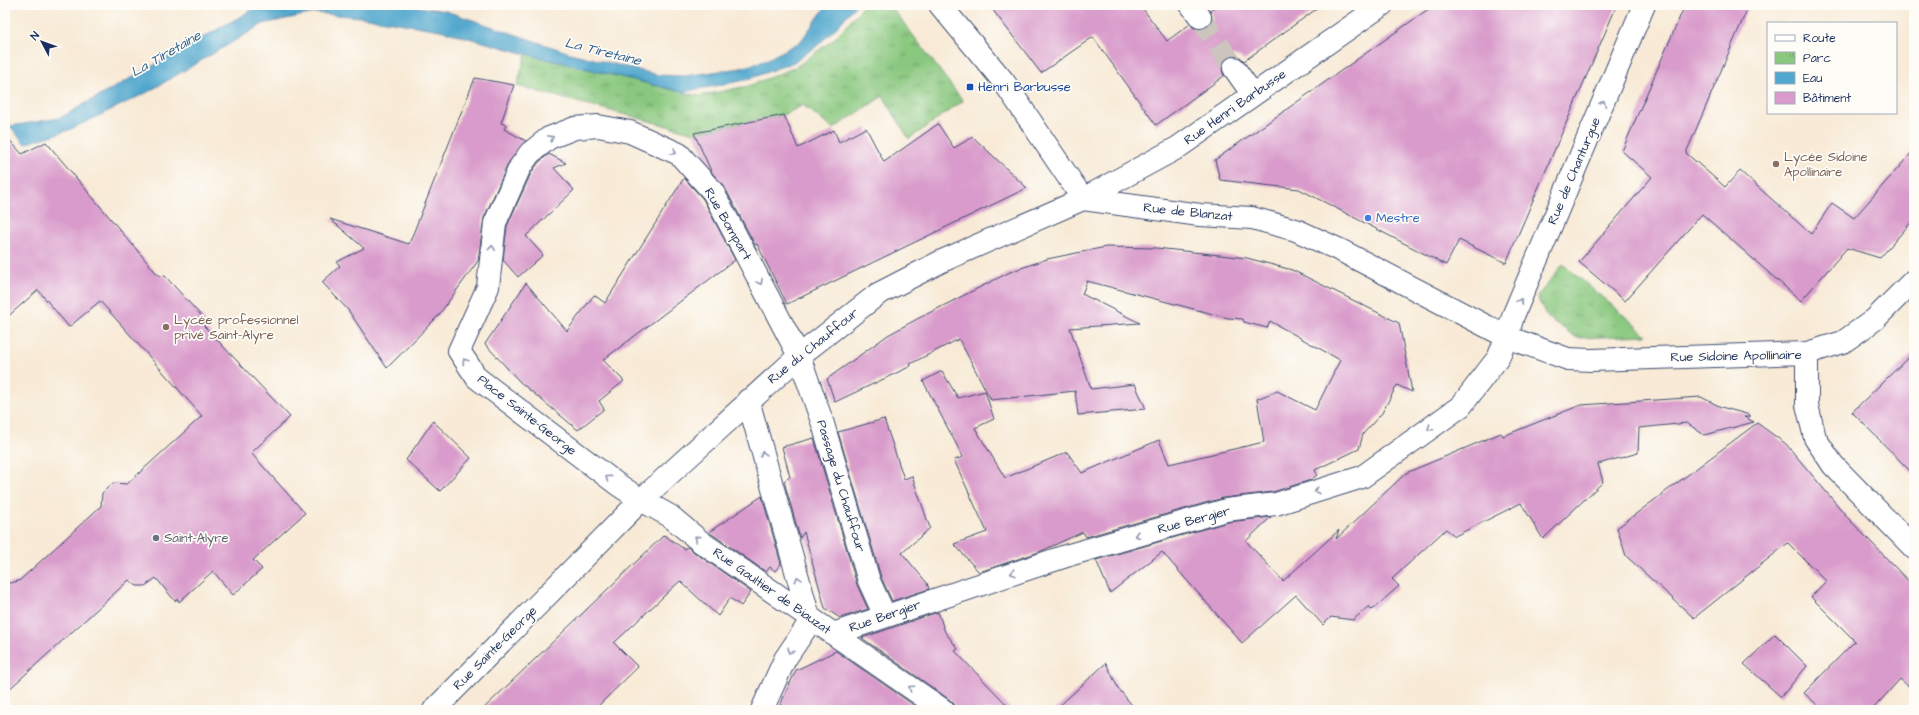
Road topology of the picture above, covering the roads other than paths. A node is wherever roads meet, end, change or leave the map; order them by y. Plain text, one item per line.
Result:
1 (940, 5) edge
2 (1382, 5) edge
3 (1644, 5) edge
4 (1234, 68) tunnel mouth
5 (1253, 96) junction
6 (1083, 199) junction
7 (1914, 280) edge
8 (488, 287) joint
9 (1507, 338) junction
10 (1807, 353) junction
11 (799, 356) junction
12 (748, 400) junction
13 (640, 500) junction
14 (1914, 548) edge
15 (884, 616) junction
16 (810, 618) junction
17 (833, 634) junction
18 (434, 710) edge
19 (762, 710) edge
20 (943, 710) edge

1 - 6 street
2 - 5 street, Rue Henri Barbusse
9 -> 3 street, Rue de Chanturgue
4 - 5 street
5 - 6 street, Rue Henri Barbusse
6 - 9 street, Rue de Blanzat
6 - 11 street, Rue du Chauffour
7 - 10 street
8 -> 11 street, Rue Bompart
13 -> 8 street, Place Sainte-George
9 - 10 street, Rue Sidoine Apollinaire
9 -> 15 street, Rue Bergier
10 - 14 street, Rue Sidoine Apollinaire
11 - 12 street, Rue du Chauffour
11 - 15 street, Passage du Chauffour
12 - 13 street
16 -> 12 street
16 -> 13 street, Rue Gaultier de Biauzat
13 - 18 street, Rue Sainte-George
15 - 17 street, Rue Bergier
16 - 17 street, Rue Gaultier de Biauzat
16 -> 19 street
20 -> 17 street, Rue Gaultier de Biauzat

